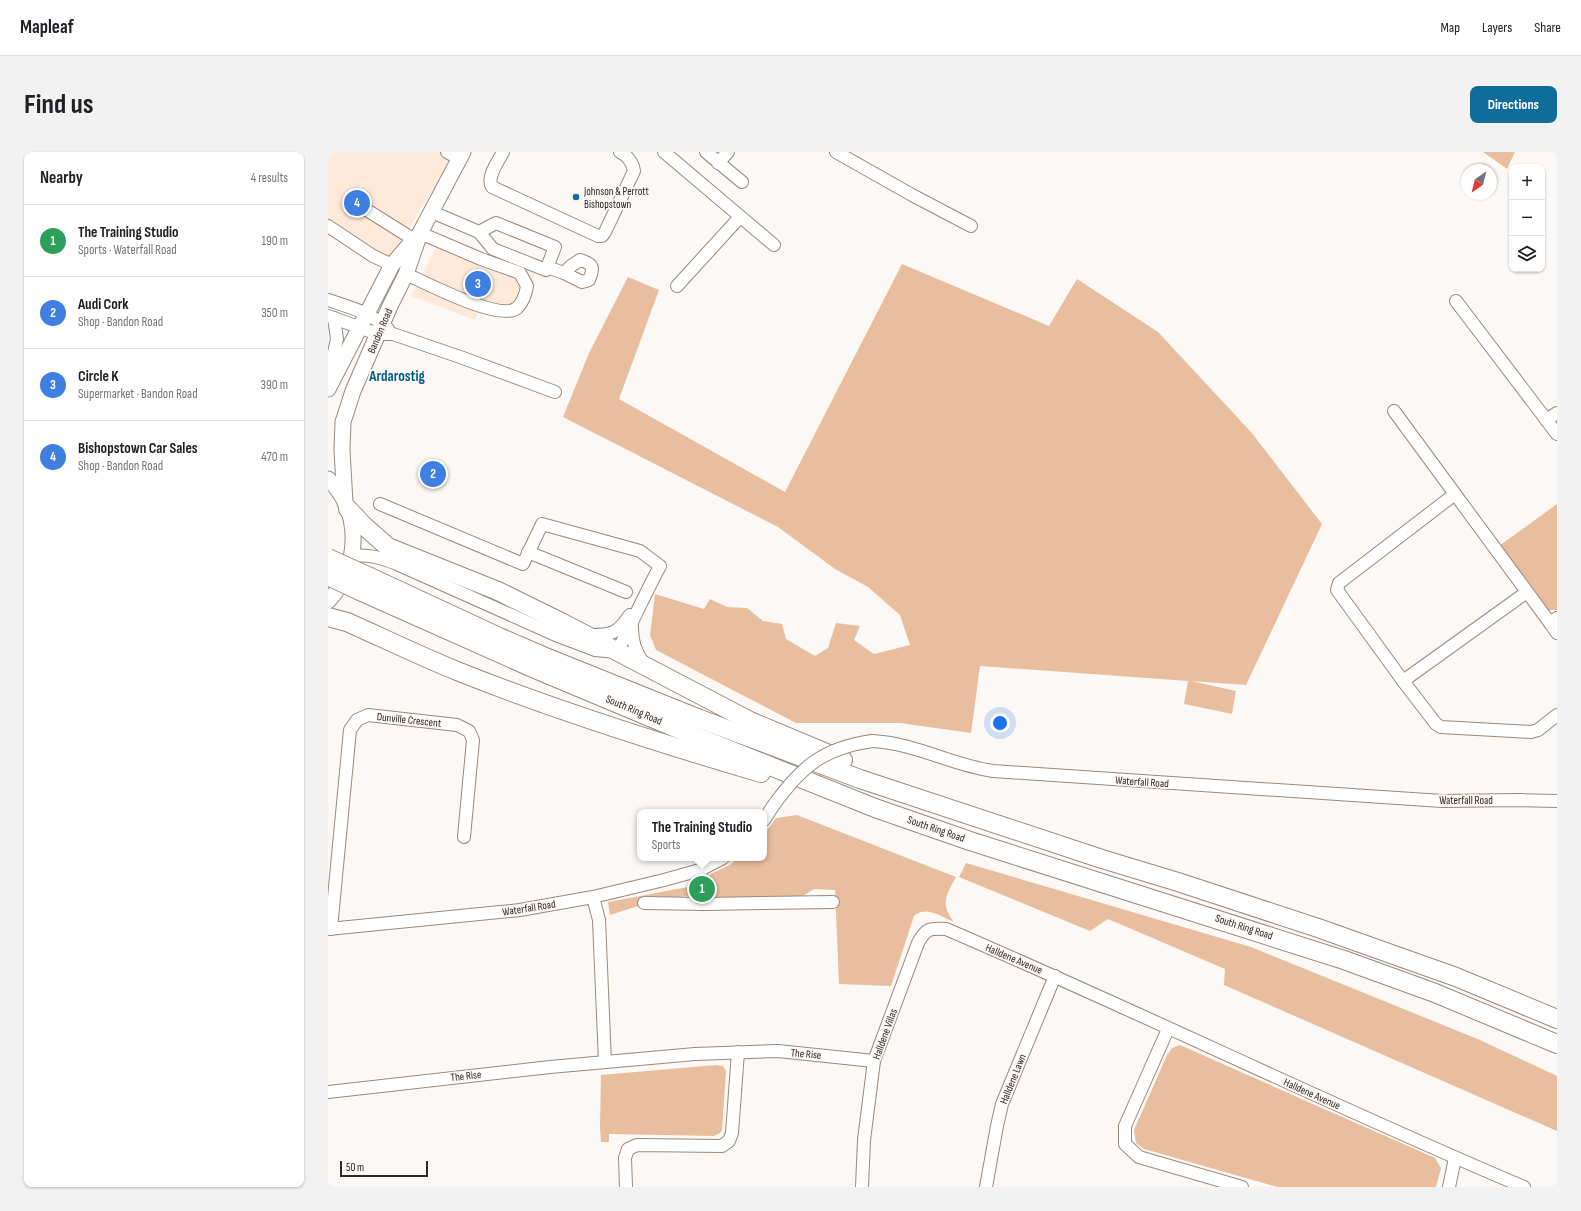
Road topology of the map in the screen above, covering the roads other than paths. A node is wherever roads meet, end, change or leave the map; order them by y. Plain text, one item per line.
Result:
1 (503, 152) edge
2 (620, 152) edge
3 (664, 152) edge
4 (706, 152) edge
5 (728, 152) edge
6 (836, 152) edge
7 (456, 154) edge
8 (718, 163) junction
9 (742, 182) dead end
10 (354, 202) dead end
11 (432, 212) junction
12 (740, 216) junction
13 (328, 226) edge
14 (971, 226) dead end
15 (479, 232) junction
16 (417, 236) junction
17 (774, 245) dead end
18 (392, 265) junction
19 (547, 267) junction
20 (564, 273) dead end
21 (406, 274) junction
22 (677, 286) dead end
23 (328, 300) edge
24 (1456, 301) dead end
25 (366, 314) junction
26 (331, 317) edge
27 (360, 328) junction
28 (384, 330) junction
29 (328, 380) edge
30 (328, 389) edge
31 (555, 392) dead end
32 (1394, 411) dead end
33 (1557, 413) edge
34 (1546, 420) junction
35 (1557, 434) edge
36 (328, 479) edge
37 (1455, 494) junction
38 (380, 504) dead end
39 (346, 506) junction
40 (528, 552) junction
41 (352, 556) junction
42 (328, 558) edge
43 (328, 576) edge
44 (365, 584) junction
45 (626, 592) dead end
46 (1527, 592) junction
47 (328, 601) edge
48 (641, 602) junction
49 (328, 617) edge
50 (1553, 620) edge
51 (632, 624) junction
52 (1557, 633) edge
53 (586, 635) junction
54 (617, 652) junction
55 (644, 666) junction
56 (1404, 681) junction
57 (1557, 715) edge
58 (1557, 801) edge
59 (875, 808) junction
60 (767, 815) edge
61 (992, 822) junction
62 (464, 837) dead end
63 (717, 861) edge
64 (700, 870) junction
65 (593, 897) junction
66 (833, 902) dead end
67 (644, 903) dead end
68 (705, 904) junction
69 (329, 929) edge
70 (946, 930) joint
71 (1055, 976) junction
72 (1557, 1019) edge
73 (1168, 1029) junction
74 (1557, 1044) edge
75 (738, 1052) junction
76 (874, 1060) junction
77 (605, 1062) junction
78 (328, 1092) edge
79 (1455, 1158) junction
80 (865, 1186) edge
81 (626, 1187) edge
82 (986, 1187) edge
83 (1242, 1187) edge
84 (1449, 1187) edge
85 (1524, 1187) edge

1 - 2 street
3 - 12 street
4 - 8 street
5 - 8 street
6 - 14 street
7 - 11 main road, Bandon Road
8 - 9 street
10 - 16 street
11 - 15 street
11 - 16 main road, Bandon Road
12 - 17 street
12 - 22 street
13 - 18 street
15 - 19 street
15 - 19 street
16 - 18 main road, Bandon Road
16 - 21 main road, Bandon Road
16 - 21 street
18 - 25 main road, Bandon Road
19 - 20 street
21 - 28 main road, Bandon Road
23 - 25 street
24 - 34 street
25 - 27 main road, Bandon Road
25 - 28 street
26 - 27 street
26 - 29 street
27 - 28 street
27 - 30 main road, Bandon Road
28 - 31 street
28 - 39 main road, Bandon Road
32 - 37 street
33 - 34 street
34 - 35 street
36 - 39 main road
37 - 46 street
37 - 56 street
38 - 40 street
39 - 41 main road
39 - 53 highway
40 - 45 street
40 - 48 street
41 - 47 main road
41 - 54 street
42 - 44 highway, South Ring Road, bridge
43 - 44 highway, South Ring Road, bridge
44 - 59 highway, South Ring Road
44 - 61 highway, South Ring Road
46 - 50 street
46 - 56 street
48 - 51 street
48 - 53 street
49 - 59 highway
50 - 52 street
51 - 54 street
51 - 55 street
53 - 54 highway
54 - 55 highway
55 - 61 highway
56 - 57 street
58 - 60 street, Waterfall Road, bridge
59 - 74 highway, South Ring Road
61 - 72 highway, South Ring Road
62 - 69 street, Dunville Crescent
63 - 64 street, Waterfall Road
64 - 65 street, Waterfall Road
64 - 68 street
65 - 69 street, Waterfall Road
65 - 77 street
66 - 68 street
67 - 68 street
70 - 71 street, Halldene Avenue
70 - 76 street, Halldene Villas
71 - 73 street, Halldene Avenue
71 - 82 street, Halldene Lawn
73 - 79 street, Halldene Avenue
73 - 83 street
75 - 76 street, The Rise
75 - 77 street, The Rise
75 - 81 street
76 - 80 street, Halldene Villas
77 - 78 street, The Rise
79 - 84 street
79 - 85 street, Halldene Avenue

